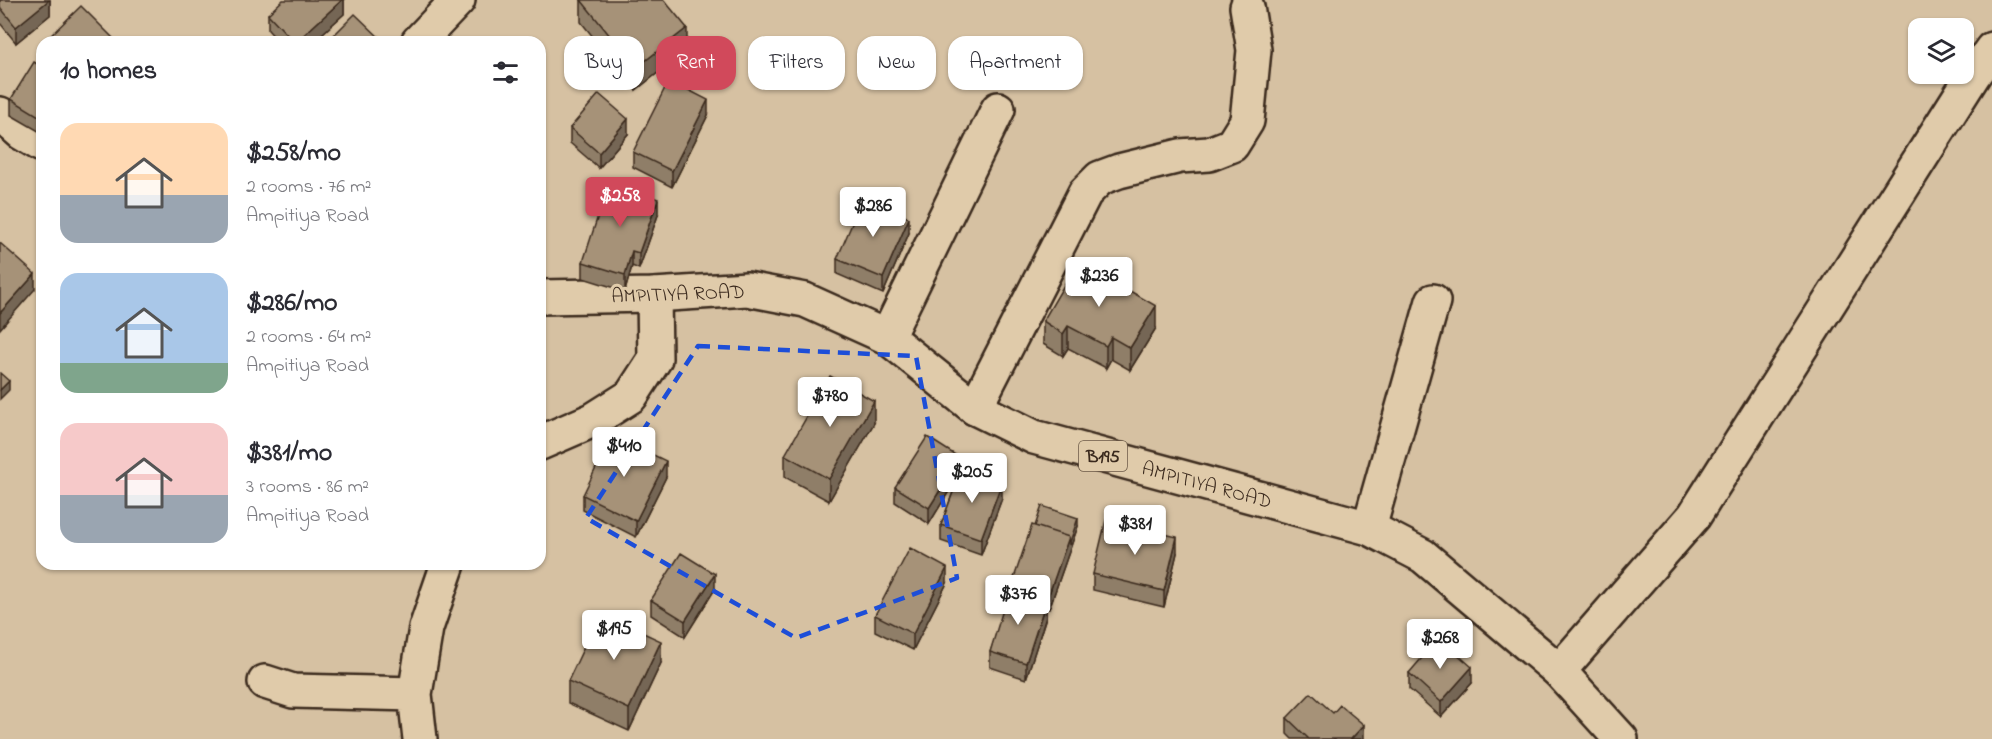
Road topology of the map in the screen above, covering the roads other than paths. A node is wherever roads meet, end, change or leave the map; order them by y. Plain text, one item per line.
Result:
1 (458, 0) edge
2 (1246, 7) dead end
3 (424, 36) edge
4 (1992, 49) edge
5 (998, 109) dead end
6 (0, 114) edge
7 (36, 141) edge
8 (654, 295) junction
9 (546, 297) edge
10 (1433, 301) dead end
11 (887, 337) junction
12 (975, 408) junction
13 (546, 440) edge
14 (1369, 528) junction
15 (446, 570) edge
16 (1559, 671) junction
17 (265, 682) dead end
18 (415, 694) junction
19 (420, 739) edge
20 (1621, 739) edge

1 - 3 street
2 - 12 street
4 - 16 street
5 - 11 street
6 - 7 street
8 - 9 street, AMPITIYA ROAD / B195
8 - 11 street, AMPITIYA ROAD / B195
8 - 13 street
10 - 14 street
11 - 12 street, AMPITIYA ROAD / B195
12 - 14 street, AMPITIYA ROAD / B195
14 - 16 street, AMPITIYA ROAD / B195
15 - 18 street
16 - 20 street, AMPITIYA ROAD / B195
17 - 18 street
18 - 19 street

